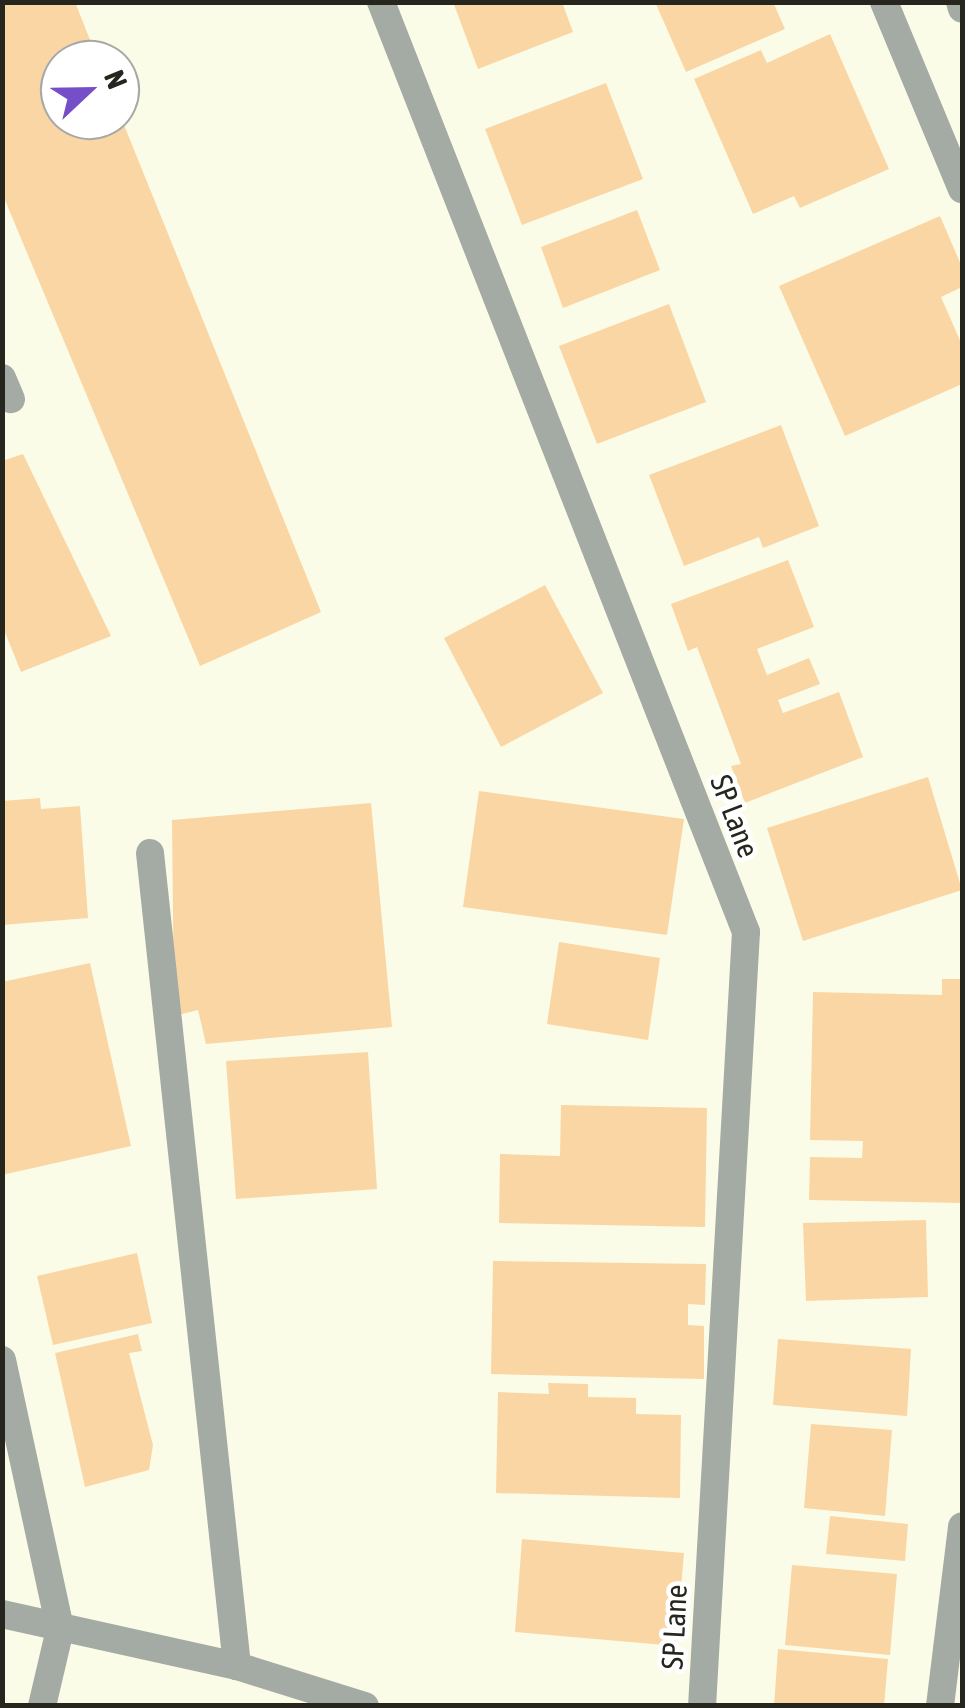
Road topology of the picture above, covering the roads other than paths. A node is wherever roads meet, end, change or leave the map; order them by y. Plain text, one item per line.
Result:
1 (381, 2) edge
2 (884, 2) edge
3 (962, 189) edge
4 (150, 853) dead end
5 (2, 1360) edge
6 (962, 1526) edge
7 (2, 1614) edge
8 (60, 1629) junction
9 (237, 1666) junction
10 (42, 1706) edge
11 (365, 1706) edge
12 (702, 1706) edge
13 (940, 1706) edge

1 - 12 street, SP Lane
2 - 3 street
4 - 9 street
5 - 8 street
6 - 13 street
7 - 8 street
8 - 9 street
8 - 10 street
9 - 11 street

